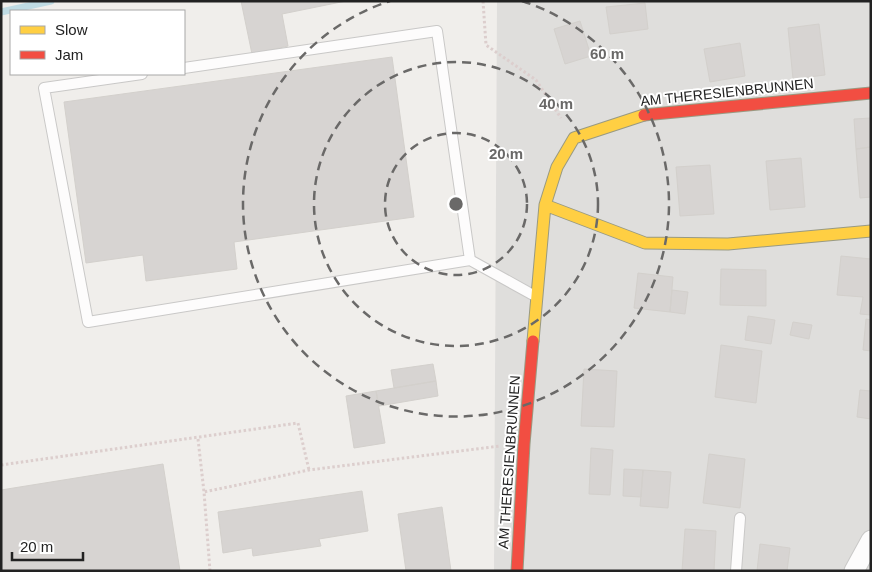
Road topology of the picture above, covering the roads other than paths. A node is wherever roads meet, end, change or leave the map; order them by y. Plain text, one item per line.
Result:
1 (185, 68) edge
2 (135, 75) edge
3 (871, 93) edge
4 (545, 205) junction
5 (871, 230) edge
6 (470, 260) junction
7 (536, 296) junction
8 (740, 518) dead end
9 (871, 540) edge
10 (517, 571) edge
11 (736, 571) edge
12 (854, 571) edge

1 - 6 lane
2 - 6 lane
3 - 4 street, AM THERESIENBRUNNEN
4 - 5 street
4 - 7 street, AM THERESIENBRUNNEN
6 - 7 lane
7 - 10 street, AM THERESIENBRUNNEN
8 - 11 lane
9 - 12 street

